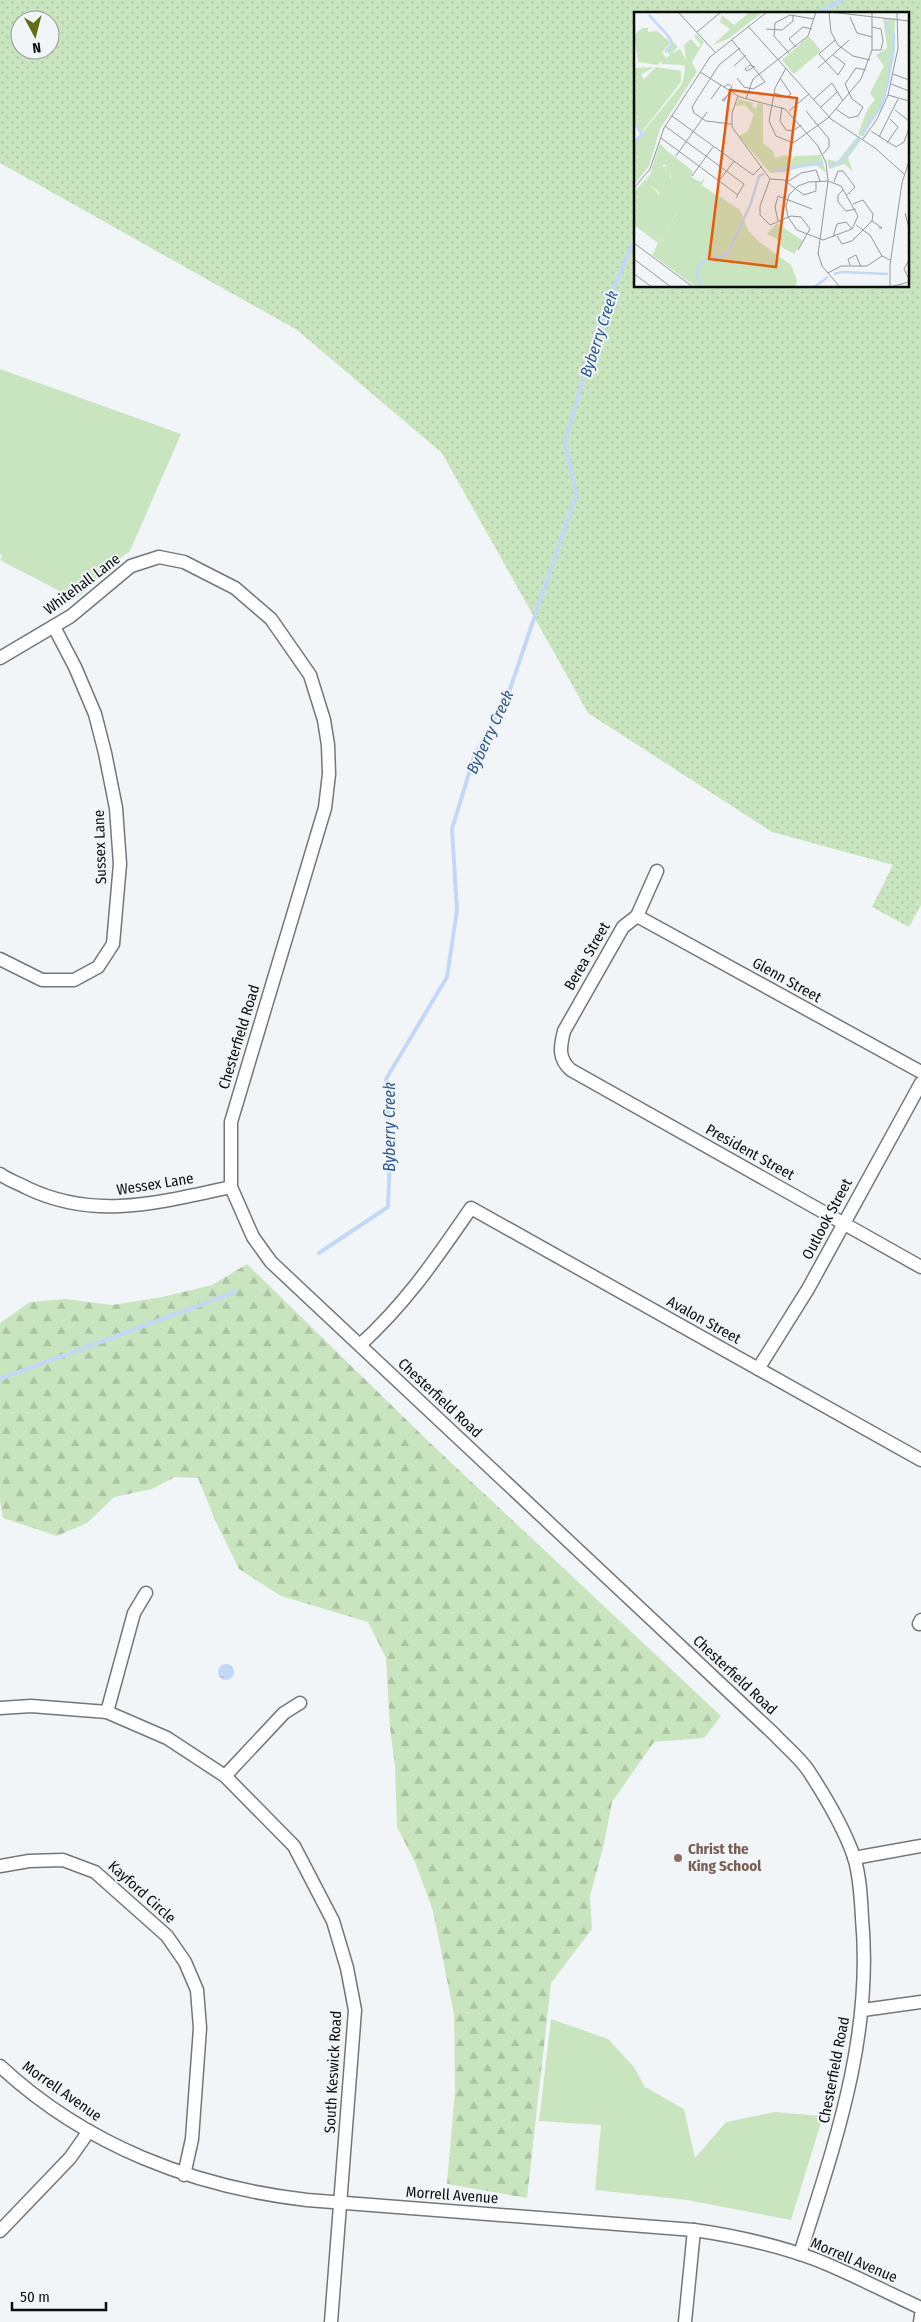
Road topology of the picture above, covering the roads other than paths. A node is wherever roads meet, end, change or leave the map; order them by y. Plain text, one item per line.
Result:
1 (159, 557) joint
2 (54, 627) junction
3 (0, 658) edge
4 (657, 871) dead end
5 (637, 916) junction
6 (0, 960) edge
7 (564, 1064) joint
8 (921, 1072) edge
9 (921, 1083) edge
10 (1, 1176) edge
11 (231, 1186) junction
12 (843, 1223) junction
13 (921, 1267) edge
14 (360, 1345) junction
15 (758, 1369) junction
16 (921, 1460) edge
17 (146, 1593) dead end
18 (300, 1703) dead end
19 (0, 1708) edge
20 (107, 1712) junction
21 (225, 1776) junction
22 (921, 1846) edge
23 (854, 1858) junction
24 (0, 1866) edge
25 (921, 2002) edge
26 (863, 2010) junction
27 (0, 2066) edge
28 (89, 2131) junction
29 (184, 2174) junction
30 (341, 2203) junction
31 (694, 2230) junction
32 (0, 2231) edge
33 (800, 2254) junction
34 (921, 2308) edge
35 (921, 2315) edge
36 (331, 2322) edge
37 (685, 2322) edge
38 (920, 2322) edge

1 - 2 street, Whitehall Lane
1 - 11 street, Chesterfield Road
2 - 3 street, Whitehall Lane
2 - 6 street, Sussex Lane
4 - 5 street, Berea Street
5 - 7 street, Berea Street
5 - 8 street, Glenn Street
7 - 12 street, President Street
9 - 12 street, Outlook Street
10 - 11 street, Wessex Lane
11 - 14 street, Chesterfield Road
12 - 13 street, President Street
12 - 15 street, Outlook Street
14 - 15 street, Avalon Street
14 - 23 street, Chesterfield Road
15 - 16 street, Avalon Street
17 - 20 street
18 - 21 street
19 - 20 street, South Keswick Road
20 - 21 street, South Keswick Road
21 - 30 street, South Keswick Road
22 - 23 street
23 - 26 street, Chesterfield Road
24 - 29 street, Kayford Circle
25 - 26 street
26 - 33 street, Chesterfield Road
27 - 28 street, Morrell Avenue
28 - 29 street, Morrell Avenue
28 - 32 street
29 - 30 street, Morrell Avenue
30 - 31 street, Morrell Avenue
30 - 36 street, South Keswick Road
31 - 33 street, Morrell Avenue
31 - 37 street
33 - 34 street, Morrell Avenue
35 - 38 street

